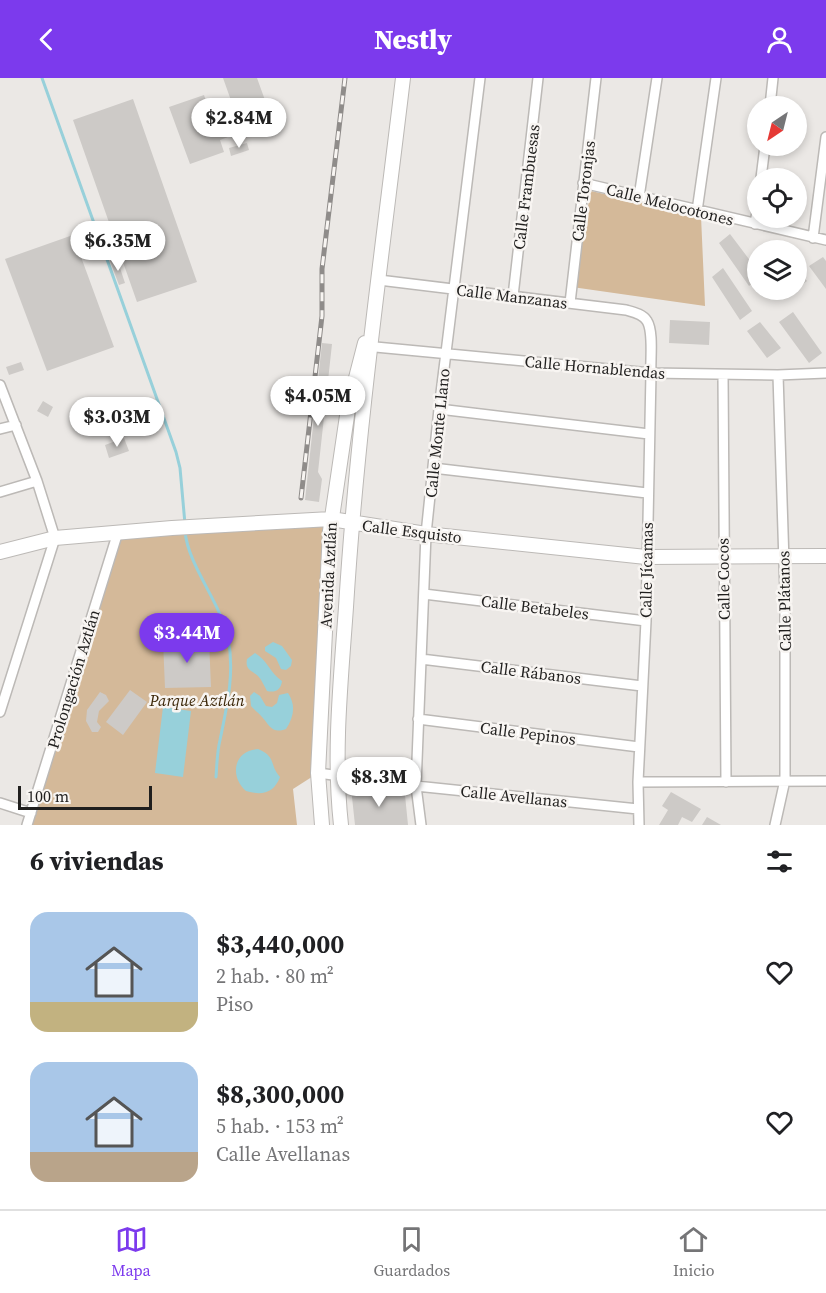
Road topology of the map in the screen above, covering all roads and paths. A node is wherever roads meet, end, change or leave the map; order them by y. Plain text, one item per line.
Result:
1 (403, 78) edge
2 (480, 78) edge
3 (538, 78) edge
4 (596, 78) edge
5 (657, 78) edge
6 (716, 78) edge
7 (773, 78) edge
8 (771, 96) edge
9 (826, 137) edge
10 (583, 183) junction
11 (639, 197) junction
12 (697, 211) junction
13 (747, 222) edge
14 (772, 228) edge
15 (813, 238) junction
16 (826, 240) edge
17 (380, 280) junction
18 (455, 288) junction
19 (513, 296) junction
20 (570, 303) junction
21 (643, 317) joint
22 (368, 347) junction
23 (446, 354) junction
24 (651, 373) junction
25 (826, 373) edge
26 (723, 375) junction
27 (778, 375) junction
28 (0, 385) edge
29 (439, 409) junction
30 (16, 425) junction
31 (0, 429) edge
32 (649, 434) junction
33 (433, 468) junction
34 (37, 481) junction
35 (0, 492) edge
36 (647, 493) junction
37 (341, 521) junction
38 (118, 532) junction
39 (426, 534) junction
40 (55, 538) junction
41 (0, 552) edge
42 (783, 556) junction
43 (826, 556) edge
44 (646, 557) junction
45 (723, 557) junction
46 (424, 594) junction
47 (646, 621) junction
48 (420, 658) junction
49 (642, 686) junction
50 (0, 712) edge
51 (418, 719) junction
52 (639, 747) junction
53 (318, 773) junction
54 (336, 776) junction
55 (785, 780) junction
56 (826, 781) edge
57 (638, 782) junction
58 (726, 782) junction
59 (417, 786) junction
60 (0, 803) edge
61 (638, 809) junction
62 (31, 813) junction
63 (27, 825) edge
64 (322, 825) edge
65 (341, 825) edge
66 (421, 825) edge
67 (639, 825) edge
68 (775, 825) edge

1 - 17 main road, Avenida Aztlán
2 - 18 street, Calle Monte Llano
3 - 19 street, Calle Frambuesas
4 - 10 street, Calle Toronjas
5 - 11 street
6 - 12 street
7 - 8 street
9 - 15 street
10 - 11 street, Calle Melocotones
10 - 20 street, Calle Toronjas
11 - 12 street, Calle Melocotones
12 - 13 street, Calle Melocotones
14 - 15 street, Calle Melocotones
15 - 16 street, Calle Melocotones
17 - 18 street, Calle Manzanas
17 - 22 main road, Avenida Aztlán
18 - 19 street, Calle Manzanas
18 - 23 street, Calle Monte Llano
19 - 20 street, Calle Manzanas
20 - 21 street, Calle Manzanas
21 - 24 street, Calle Jícamas
22 - 23 street, Calle Hornablendas
22 - 37 main road, Avenida Aztlán
22 - 37 main road, Avenida Aztlán
23 - 24 street, Calle Hornablendas
23 - 29 street, Calle Monte Llano
24 - 26 street, Calle Hornablendas
24 - 32 street, Calle Jícamas
25 - 27 street, Calle Hornablendas
26 - 27 street, Calle Hornablendas
26 - 45 street, Calle Cocos
27 - 42 street, Calle Plátanos
28 - 30 street
29 - 32 street
29 - 33 street, Calle Monte Llano
30 - 31 street
30 - 34 street
32 - 36 street, Calle Jícamas
33 - 36 street
33 - 39 street, Calle Monte Llano
34 - 35 street
34 - 40 street
36 - 44 street, Calle Jícamas
37 - 38 main road, Calle Esquisto
37 - 39 main road, Calle Esquisto
37 - 53 main road, Avenida Aztlán
37 - 54 main road, Avenida Aztlán
38 - 40 main road, Calle Esquisto
38 - 62 street, Prolongación Aztlán
39 - 44 main road, Calle Esquisto
39 - 46 street, Calle Monte Llano
40 - 41 main road, Calle Esquisto
40 - 50 street
42 - 43 main road, Calle Esquisto
42 - 45 main road, Calle Esquisto
42 - 55 street, Calle Plátanos
44 - 45 main road, Calle Esquisto
44 - 47 street, Calle Jícamas
45 - 58 street, Calle Cocos
46 - 47 street, Calle Betabeles
46 - 48 street, Calle Monte Llano
47 - 49 street, Calle Jícamas
48 - 49 street, Calle Rábanos
48 - 51 street, Calle Monte Llano
49 - 52 street, Calle Jícamas
51 - 52 street, Calle Pepinos
51 - 59 street, Calle Monte Llano
52 - 57 street, Calle Jícamas
53 - 54 street, Calle Avellanas
53 - 64 main road, Avenida Aztlán
54 - 59 street, Calle Avellanas
54 - 65 main road, Avenida Aztlán
55 - 56 street
55 - 58 street
55 - 68 street, Calle Plátanos
57 - 58 street
57 - 61 street, Calle Jícamas
59 - 61 street, Calle Avellanas
59 - 66 street, Calle Monte Llano
60 - 62 street
61 - 67 street, Calle Jícamas
62 - 63 street, Prolongación Aztlán

